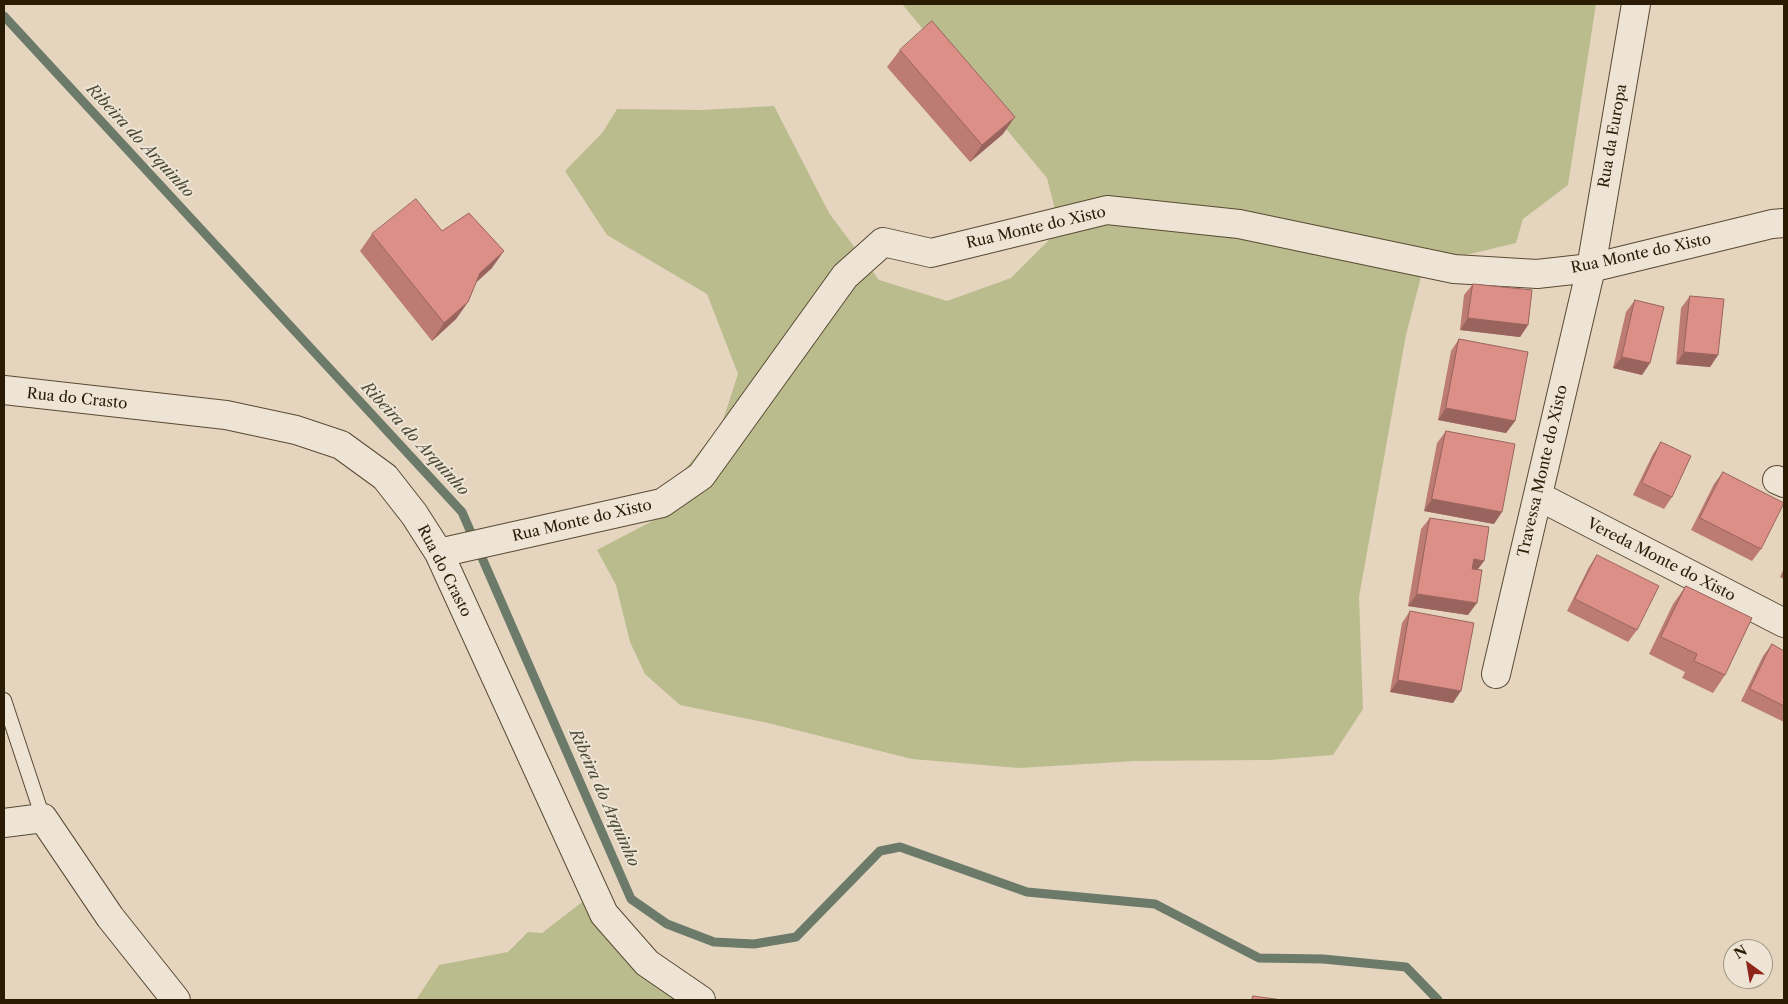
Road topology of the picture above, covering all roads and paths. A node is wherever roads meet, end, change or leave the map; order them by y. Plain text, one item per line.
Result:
1 (1636, 4) edge
2 (1784, 223) edge
3 (1591, 268) junction
4 (4, 390) edge
5 (1538, 496) junction
6 (448, 551) junction
7 (1784, 623) edge
8 (1496, 674) dead end
9 (4, 700) edge
10 (44, 818) junction
11 (4, 823) edge
12 (176, 1000) edge
13 (701, 1000) edge

1 - 3 street, Rua da Europa
2 - 3 street, Rua Monte do Xisto
3 - 5 street, Travessa Monte do Xisto
3 - 6 street, Rua Monte do Xisto
4 - 6 street, Rua do Crasto
5 - 7 street, Vereda Monte do Xisto
5 - 8 street, Travessa Monte do Xisto
6 - 13 street, Rua do Crasto
9 - 10 lane
10 - 11 street
10 - 12 street

